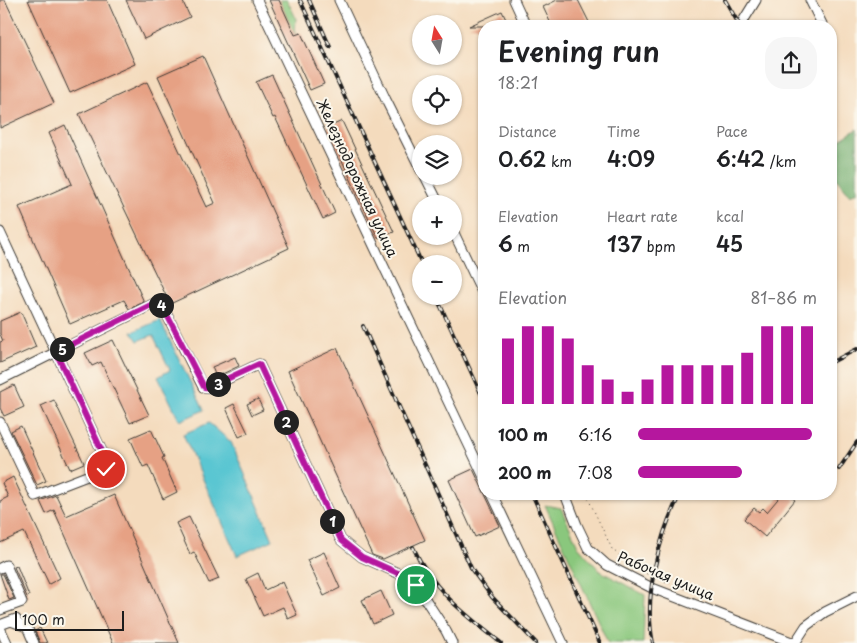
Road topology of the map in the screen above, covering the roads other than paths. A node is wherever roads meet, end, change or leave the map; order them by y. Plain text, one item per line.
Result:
1 (257, 0) edge
2 (339, 0) edge
3 (514, 0) edge
4 (756, 0) edge
5 (810, 0) edge
6 (523, 20) edge
7 (744, 20) edge
8 (820, 20) edge
9 (412, 152) edge
10 (0, 232) edge
11 (460, 245) edge
12 (478, 283) edge
13 (56, 352) junction
14 (0, 380) edge
15 (0, 422) edge
16 (478, 464) edge
17 (495, 500) edge
18 (567, 500) edge
19 (0, 568) edge
20 (857, 596) edge
21 (0, 610) edge
22 (0, 626) edge
23 (7, 643) edge
24 (34, 643) edge
25 (452, 643) edge
26 (563, 643) edge
27 (795, 643) edge

1 - 16 street, Железнодорожная улица
2 - 9 street
3 - 6 street
4 - 7 street
5 - 8 street
10 - 13 street
11 - 12 street
13 - 14 street
13 - 15 street
13 - 25 street
17 - 26 street
18 - 27 street, Рабочая улица
19 - 21 street
20 - 27 street
22 - 23 street
22 - 24 street

